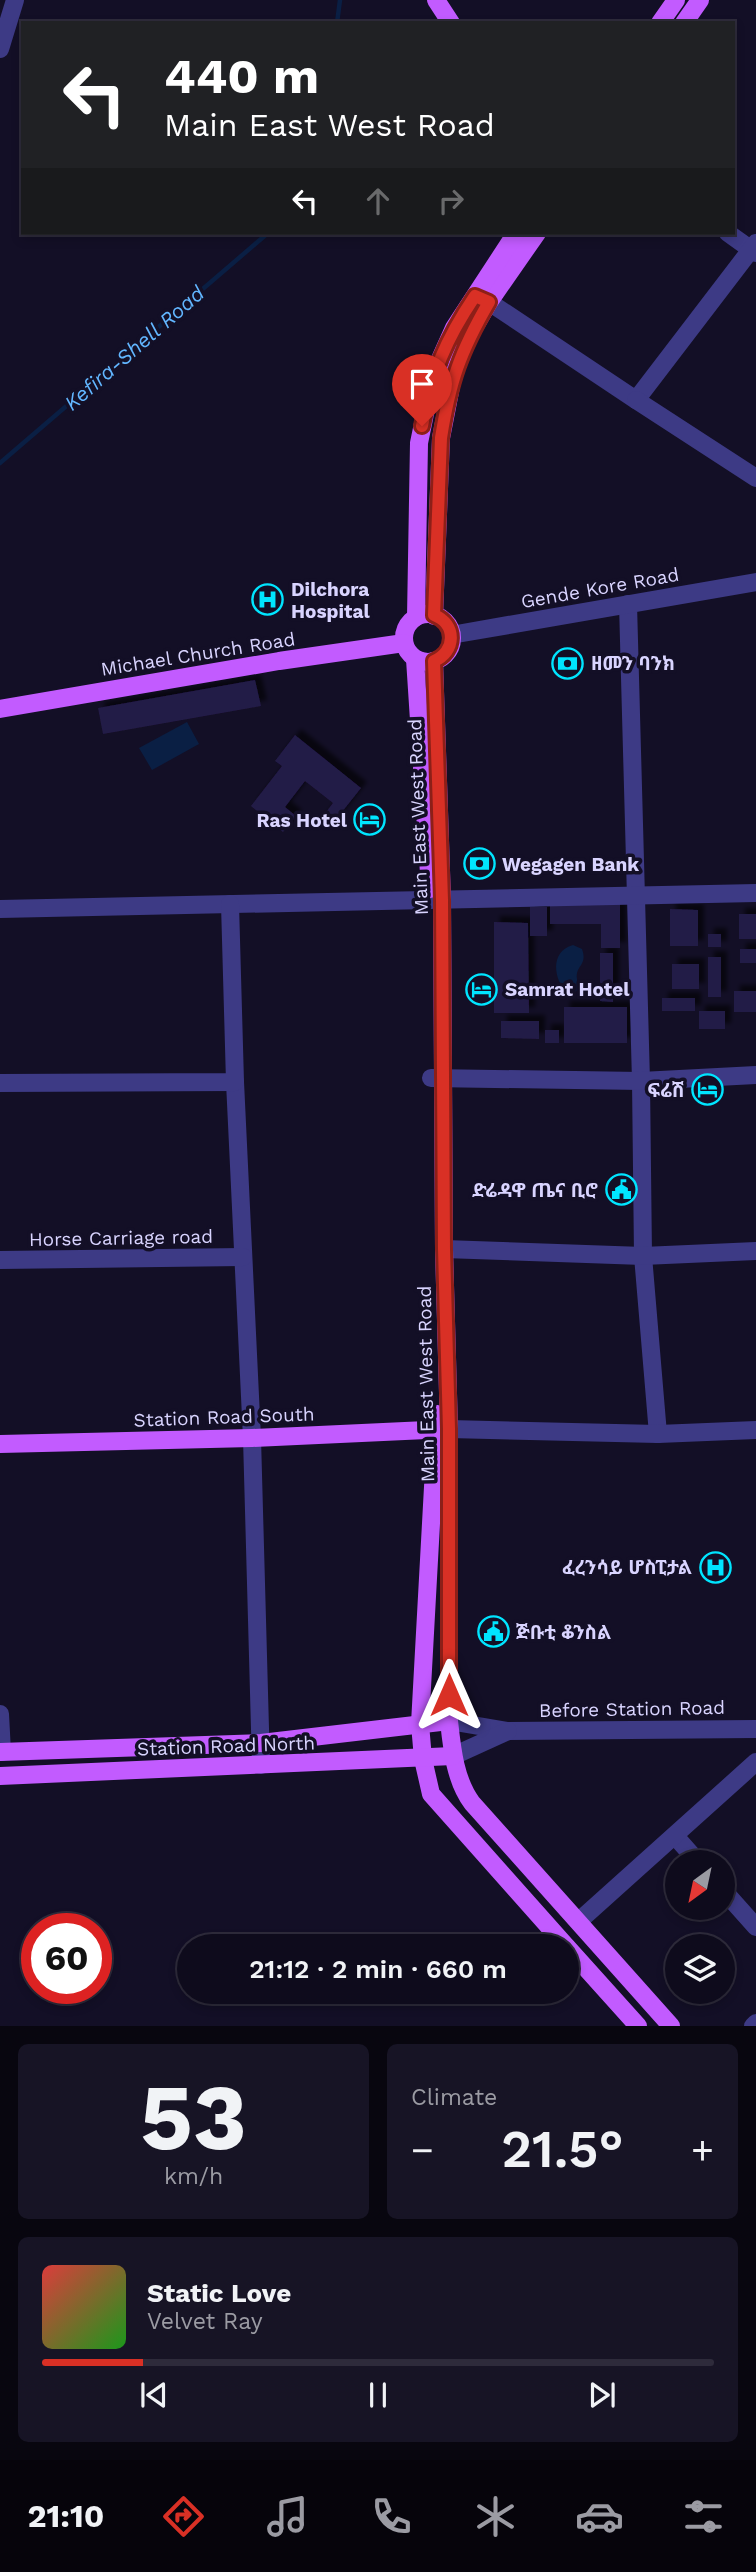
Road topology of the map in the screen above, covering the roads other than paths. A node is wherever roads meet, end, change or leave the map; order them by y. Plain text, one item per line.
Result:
1 (15, 0) edge
2 (436, 0) edge
3 (676, 0) edge
4 (701, 0) edge
5 (450, 21) edge
6 (661, 21) edge
7 (685, 21) edge
8 (0, 49) edge
9 (515, 235) edge
10 (535, 235) edge
11 (731, 235) edge
12 (754, 248) edge
13 (482, 299) junction
14 (636, 400) junction
15 (756, 478) edge
16 (418, 533) junction
17 (437, 534) junction
18 (756, 582) edge
19 (628, 604) junction
20 (425, 616) junction
21 (451, 635) junction
22 (404, 643) junction
23 (415, 659) junction
24 (434, 661) junction
25 (0, 709) edge
26 (756, 893) edge
27 (636, 895) junction
28 (436, 900) junction
29 (230, 904) junction
30 (0, 909) edge
31 (756, 1075) edge
32 (437, 1078) junction
33 (641, 1081) junction
34 (235, 1082) junction
35 (0, 1083) edge
36 (444, 1249) junction
37 (756, 1251) edge
38 (643, 1255) junction
39 (243, 1257) junction
40 (0, 1260) edge
41 (443, 1430) junction
42 (756, 1430) edge
43 (657, 1434) junction
44 (252, 1438) junction
45 (0, 1444) edge
46 (0, 1714) edge
47 (449, 1721) junction
48 (420, 1724) junction
49 (756, 1729) edge
50 (508, 1731) junction
51 (261, 1743) junction
52 (1, 1752) edge
53 (453, 1756) junction
54 (423, 1759) junction
55 (756, 1762) edge
56 (261, 1765) junction
57 (0, 1776) edge
58 (675, 1836) junction
59 (687, 1850) edge
60 (735, 1903) edge
61 (579, 1921) junction
62 (756, 1927) edge
63 (555, 1934) edge
64 (579, 1961) edge
65 (638, 2026) edge
66 (671, 2026) edge

1 - 8 street
2 - 5 main road
3 - 6 main road
4 - 7 main road
9 - 13 main road
10 - 13 main road
11 - 12 street
12 - 14 street
13 - 14 street
13 - 16 main road
13 - 17 main road
14 - 15 street
16 - 17 main road
16 - 20 main road
17 - 20 main road
18 - 19 street, Gende Kore Road
19 - 21 street, Gende Kore Road
19 - 27 street
20 - 21 main road
20 - 22 main road
21 - 24 main road
22 - 23 main road
22 - 25 main road, Michael Church Road
23 - 24 main road
23 - 28 main road, Main East West Road
24 - 28 main road, Main East West Road
26 - 27 street
27 - 28 street
27 - 33 street
28 - 29 street
28 - 32 main road, Main East West Road
29 - 30 street
29 - 34 street
31 - 33 street
32 - 33 street
32 - 36 main road, Main East West Road
32 - 41 main road, Main East West Road
33 - 38 street
34 - 35 street
34 - 39 street
36 - 38 street
36 - 41 main road, Main East West Road
37 - 38 street
38 - 43 street
39 - 40 street, Horse Carriage road
39 - 44 street
41 - 43 street
41 - 44 main road, Station Road South
41 - 47 main road, Main East West Road
41 - 48 main road, Main East West Road
42 - 43 street
44 - 45 main road, Station Road South
44 - 51 street
46 - 52 street
47 - 48 main road, Station Road North
47 - 50 street, Before Station Road
47 - 53 main road, Main East West Road
48 - 51 main road, Station Road North
48 - 54 main road, Main East West Road
49 - 50 street, Before Station Road
50 - 53 street, Before Station Road
51 - 52 main road, Station Road North
51 - 56 street
53 - 54 main road, Station Road North
53 - 61 main road, Main East West Road
54 - 56 main road, Station Road North
54 - 63 main road, Main East West Road
55 - 58 street
56 - 57 main road, Station Road North
58 - 59 street
58 - 61 street
60 - 62 street
61 - 66 main road, Main East West Road
64 - 65 main road, Main East West Road

